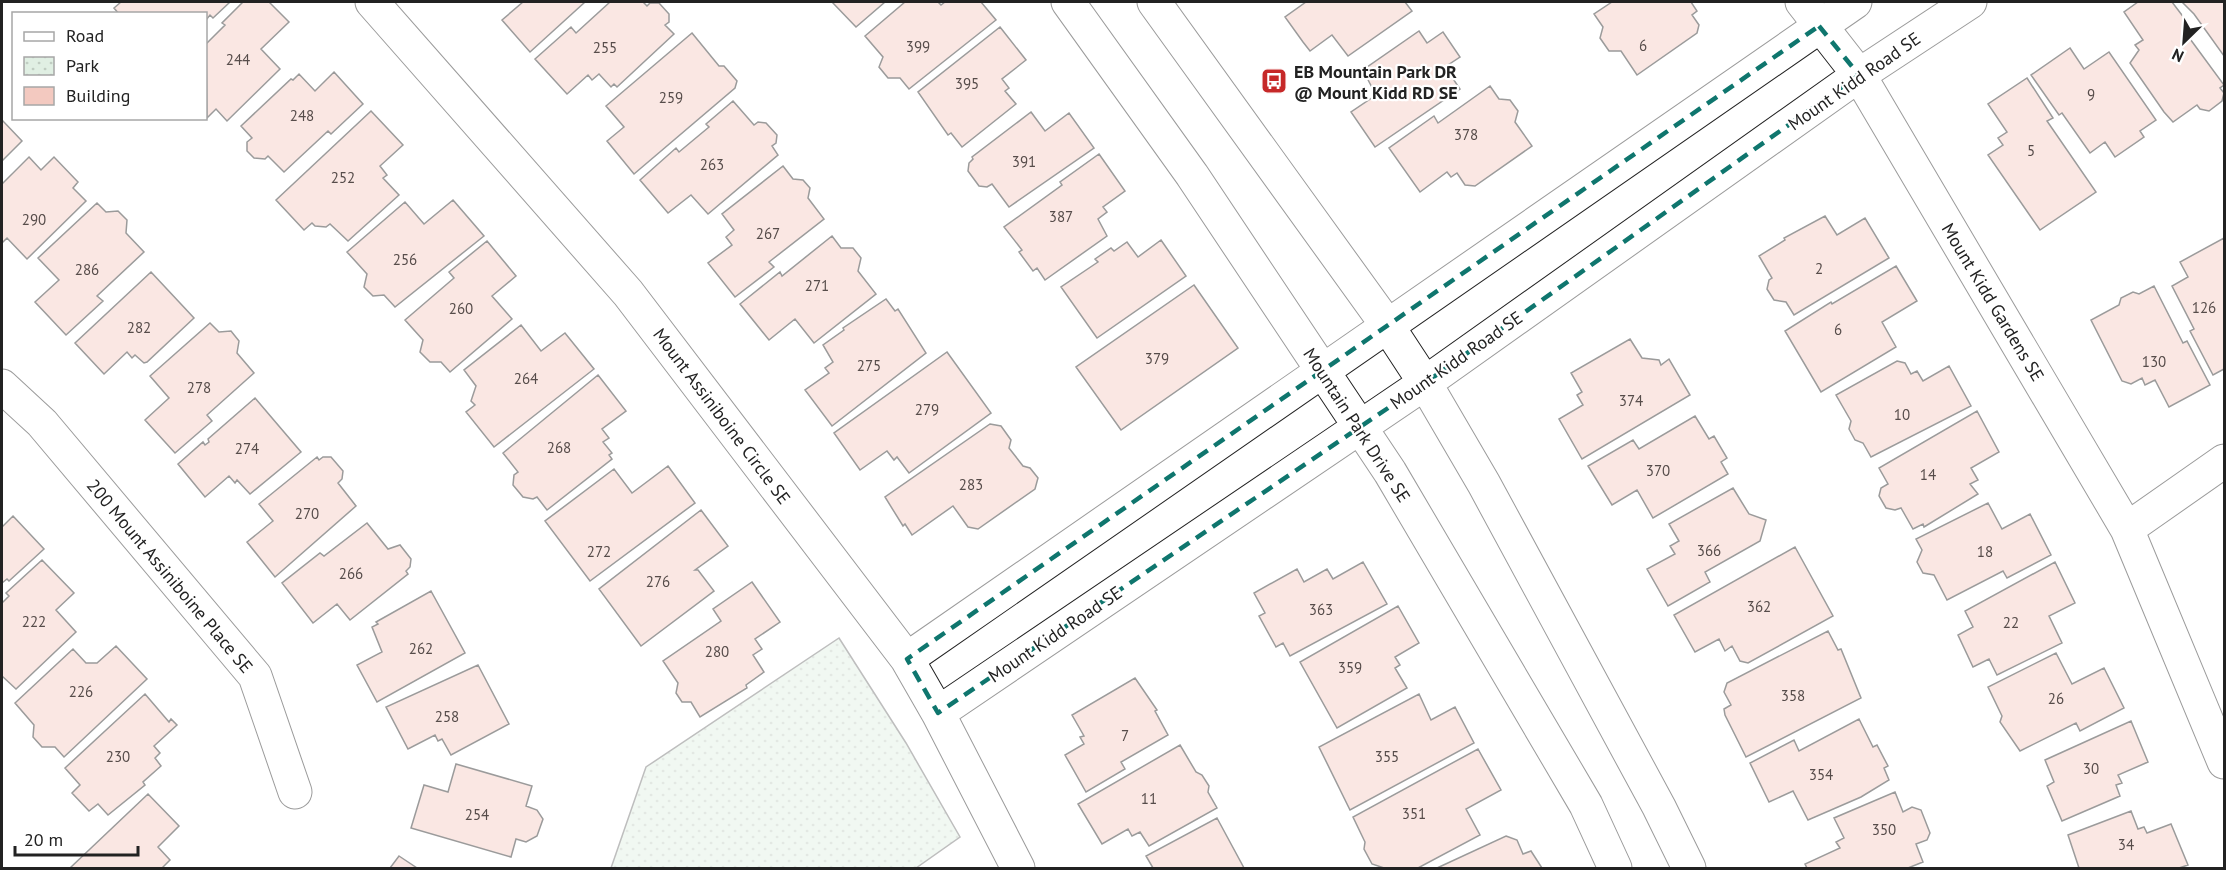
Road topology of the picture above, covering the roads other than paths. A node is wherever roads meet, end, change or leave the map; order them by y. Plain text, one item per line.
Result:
1 (372, 2) edge
2 (1068, 2) edge
3 (1154, 2) edge
4 (1855, 2) edge
5 (1970, 2) edge
6 (1811, 14) edge
7 (1859, 75) junction
8 (1387, 325) junction
9 (1321, 369) junction
10 (1425, 383) junction
11 (2, 386) edge
12 (1359, 428) junction
13 (2224, 461) edge
14 (2127, 529) junction
15 (907, 659) junction
16 (938, 713) junction
17 (2224, 762) edge
18 (295, 792) dead end
19 (1018, 868) edge
20 (1615, 868) edge
21 (1689, 868) edge

1 - 15 street, Mount Assiniboine Circle SE
2 - 9 street, Mountain Park Drive SE
3 - 8 street
4 - 6 street
5 - 7 street, Mount Kidd Road SE
6 - 7 street, Mount Kidd Gardens SE
6 - 8 street
7 - 10 street, Mount Kidd Road SE
7 - 14 street, Mount Kidd Gardens SE
8 - 9 street
8 - 10 street
9 - 12 street, Mountain Park Drive SE
9 - 15 street
10 - 12 street, Mount Kidd Road SE
10 - 21 street
11 - 18 street, 200 Mount Assiniboine Place SE
12 - 16 street, Mount Kidd Road SE
12 - 20 street, Mountain Park Drive SE
13 - 14 street
14 - 17 street, Mount Kidd Gardens SE
15 - 16 street, Mount Assiniboine Circle SE
16 - 19 street, Mount Assiniboine Circle SE

